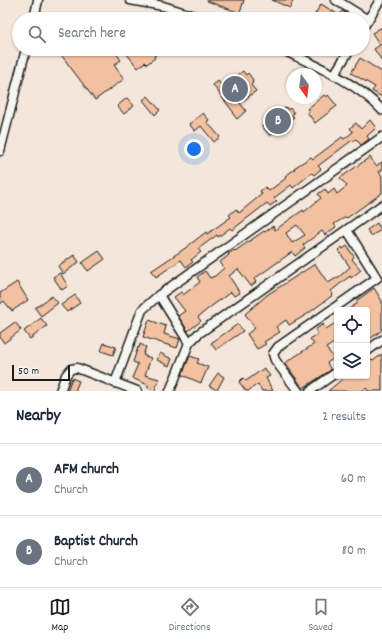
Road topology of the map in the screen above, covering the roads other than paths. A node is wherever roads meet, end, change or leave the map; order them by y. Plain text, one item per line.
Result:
1 (38, 0) edge
2 (130, 0) edge
3 (336, 0) edge
4 (380, 0) edge
5 (35, 12) edge
6 (182, 12) edge
7 (355, 12) edge
8 (370, 17) edge
9 (24, 56) edge
10 (295, 56) edge
11 (346, 56) edge
12 (334, 75) junction
13 (382, 110) edge
14 (382, 137) edge
15 (0, 151) edge
16 (382, 205) edge
17 (347, 230) junction
18 (380, 282) edge
19 (159, 295) junction
20 (382, 340) edge
21 (189, 343) junction
22 (370, 349) edge
23 (334, 374) edge
24 (115, 383) junction
25 (60, 391) edge
26 (136, 391) edge
27 (170, 391) edge
28 (298, 391) edge
29 (310, 391) edge

1 - 5 street
2 - 6 street
3 - 7 street
4 - 8 street
9 - 15 street
10 - 12 street
11 - 12 street
12 - 13 street
14 - 19 street
16 - 17 street
17 - 18 street
17 - 21 street
18 - 28 street
19 - 21 street
19 - 24 street
20 - 22 street
21 - 27 street
23 - 29 street
24 - 25 street
24 - 26 street

